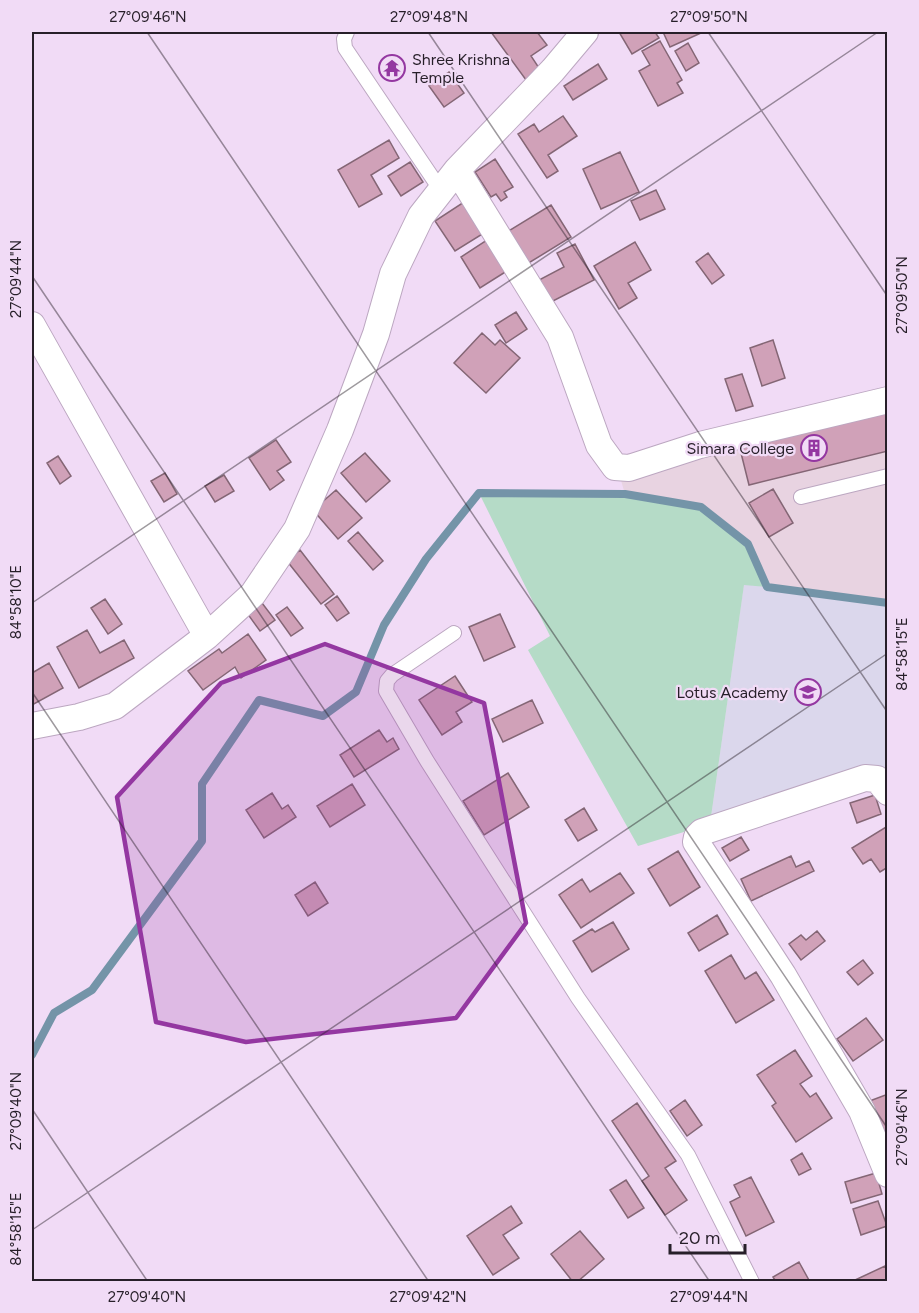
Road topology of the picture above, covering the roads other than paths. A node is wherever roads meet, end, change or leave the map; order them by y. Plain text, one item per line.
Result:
1 (347, 32) edge
2 (585, 32) edge
3 (449, 180) junction
4 (32, 325) edge
5 (888, 399) edge
6 (888, 476) edge
7 (801, 496) dead end
8 (454, 633) dead end
9 (207, 636) junction
10 (32, 726) edge
11 (888, 792) edge
12 (884, 1158) edge
13 (752, 1281) edge

1 - 3 lane
2 - 3 street
3 - 5 street
3 - 9 street
4 - 9 street
6 - 7 lane
8 - 13 lane
9 - 10 street
11 - 12 street

